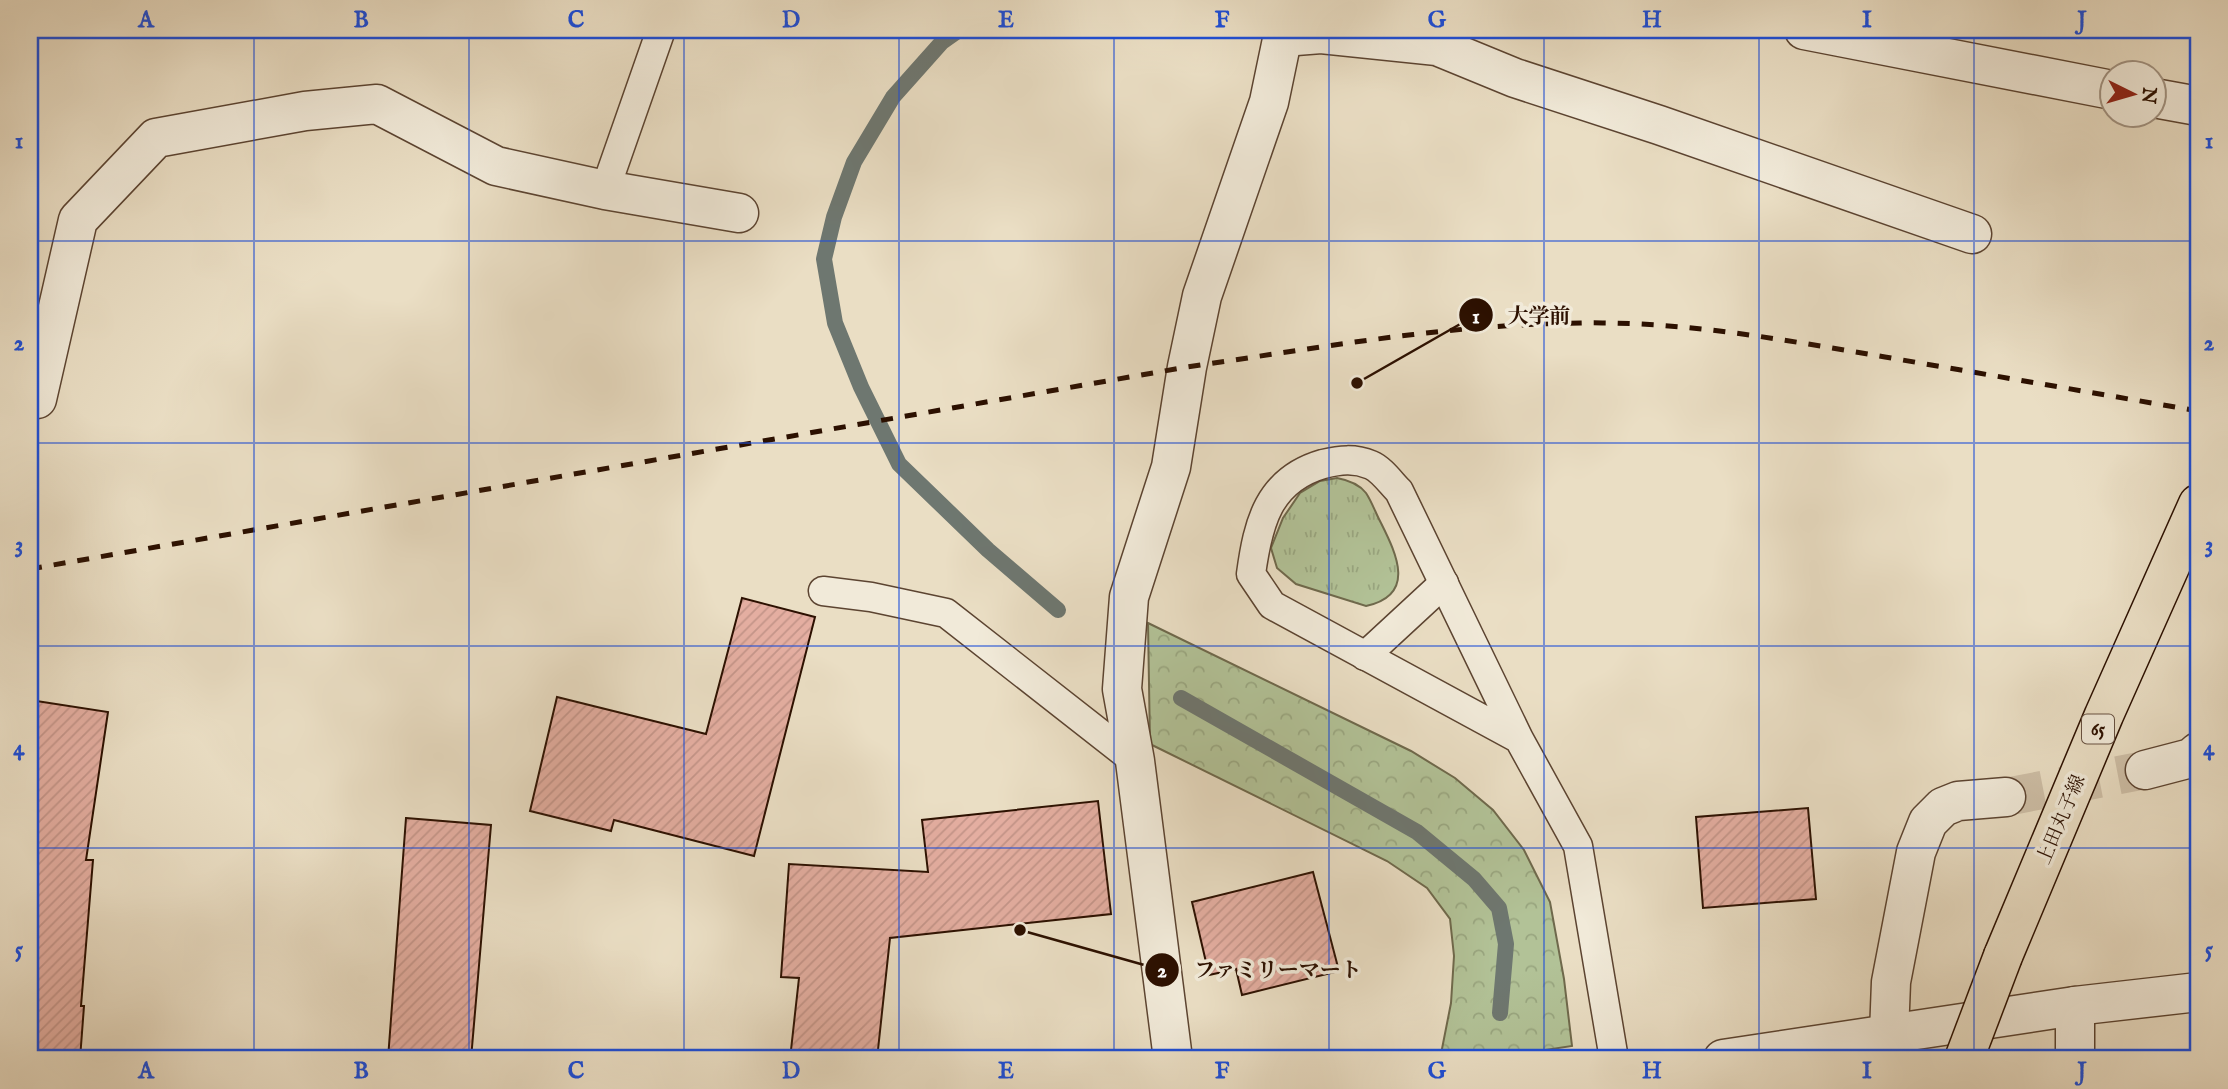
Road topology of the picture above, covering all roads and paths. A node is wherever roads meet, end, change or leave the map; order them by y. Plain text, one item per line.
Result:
1 (661, 30) edge
2 (1804, 30) edge
3 (1284, 34) edge
4 (2098, 87) edge
5 (2168, 101) edge
6 (2198, 106) edge
7 (605, 190) junction
8 (739, 214) dead end
9 (1972, 234) dead end
10 (30, 400) edge
11 (2198, 504) edge
12 (1444, 583) junction
13 (823, 591) dead end
14 (1365, 656) junction
15 (1519, 739) junction
16 (2198, 752) edge
17 (1135, 761) junction
18 (2145, 770) tunnel mouth
19 (2006, 797) tunnel mouth
20 (2198, 992) edge
21 (2075, 1006) junction
22 (1889, 1034) junction
23 (1173, 1059) edge
24 (1614, 1059) edge
25 (1723, 1059) edge
26 (1964, 1059) edge
27 (2075, 1059) edge

1 - 7 lane
2 - 4 street
3 - 9 street
3 - 17 street
5 - 6 street
7 - 8 street
7 - 10 street
11 - 26 main road, 上田丸子線 / 65, bridge
12 - 14 lane
12 - 14 lane
12 - 15 lane
13 - 17 lane
14 - 15 lane
15 - 24 lane
16 - 18 street
17 - 23 street
19 - 22 street
20 - 21 street
21 - 22 street
21 - 27 street
22 - 25 street

